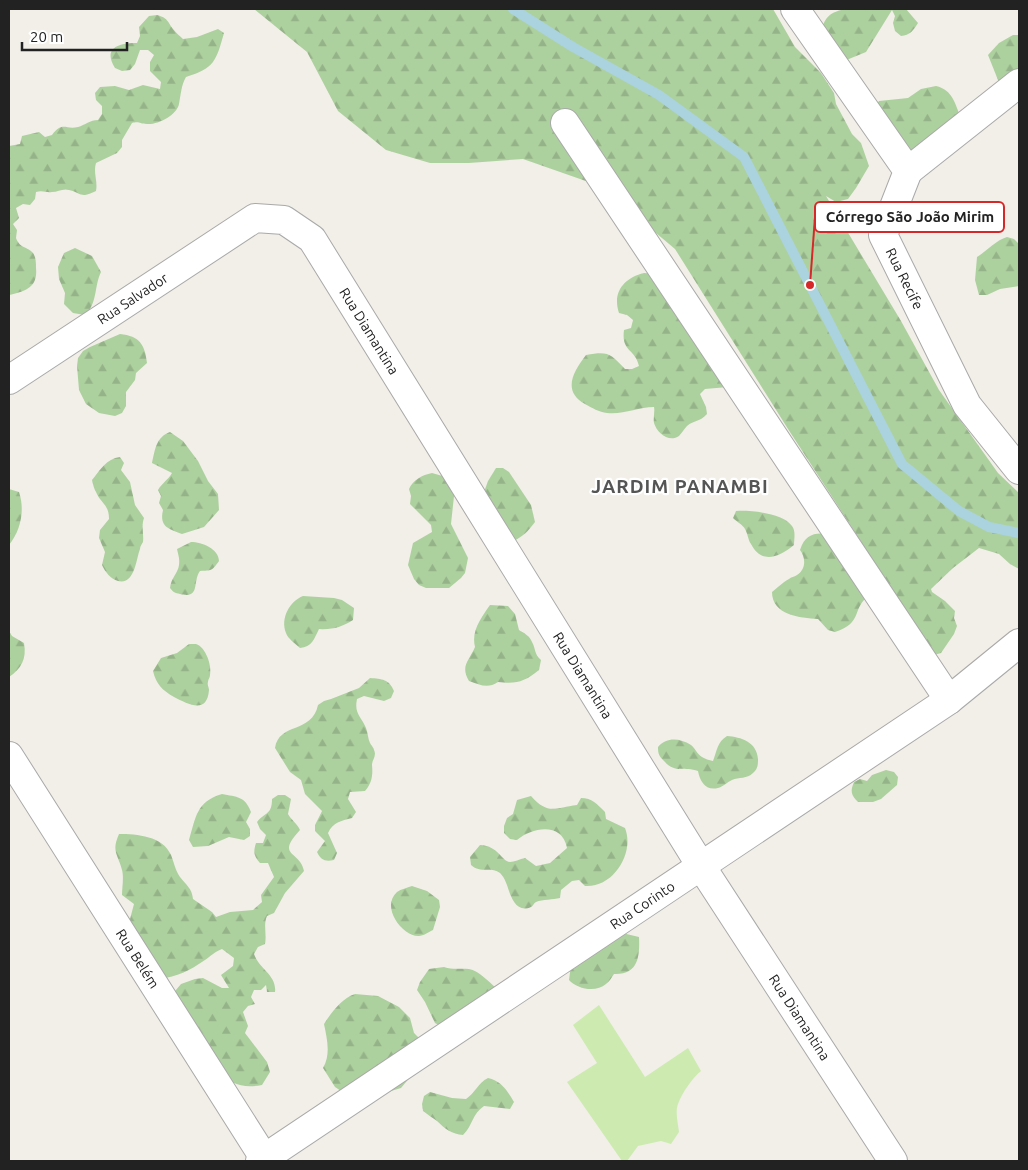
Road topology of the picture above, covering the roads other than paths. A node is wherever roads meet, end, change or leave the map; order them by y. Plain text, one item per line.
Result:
1 (795, 9) edge
2 (1019, 83) edge
3 (565, 123) dead end
4 (908, 171) junction
5 (255, 218) joint
6 (9, 380) edge
7 (1019, 470) edge
8 (1019, 643) edge
9 (949, 700) junction
10 (9, 756) edge
11 (701, 866) junction
12 (263, 1160) edge
13 (893, 1161) edge

1 - 4 street
2 - 4 street
3 - 9 street
4 - 7 street, Rua Recife
5 - 6 street, Rua Salvador
5 - 11 street, Rua Diamantina
8 - 9 street, Rua Corinto
9 - 11 street, Rua Corinto
10 - 12 street, Rua Belém
11 - 12 street, Rua Corinto
11 - 13 street, Rua Diamantina

